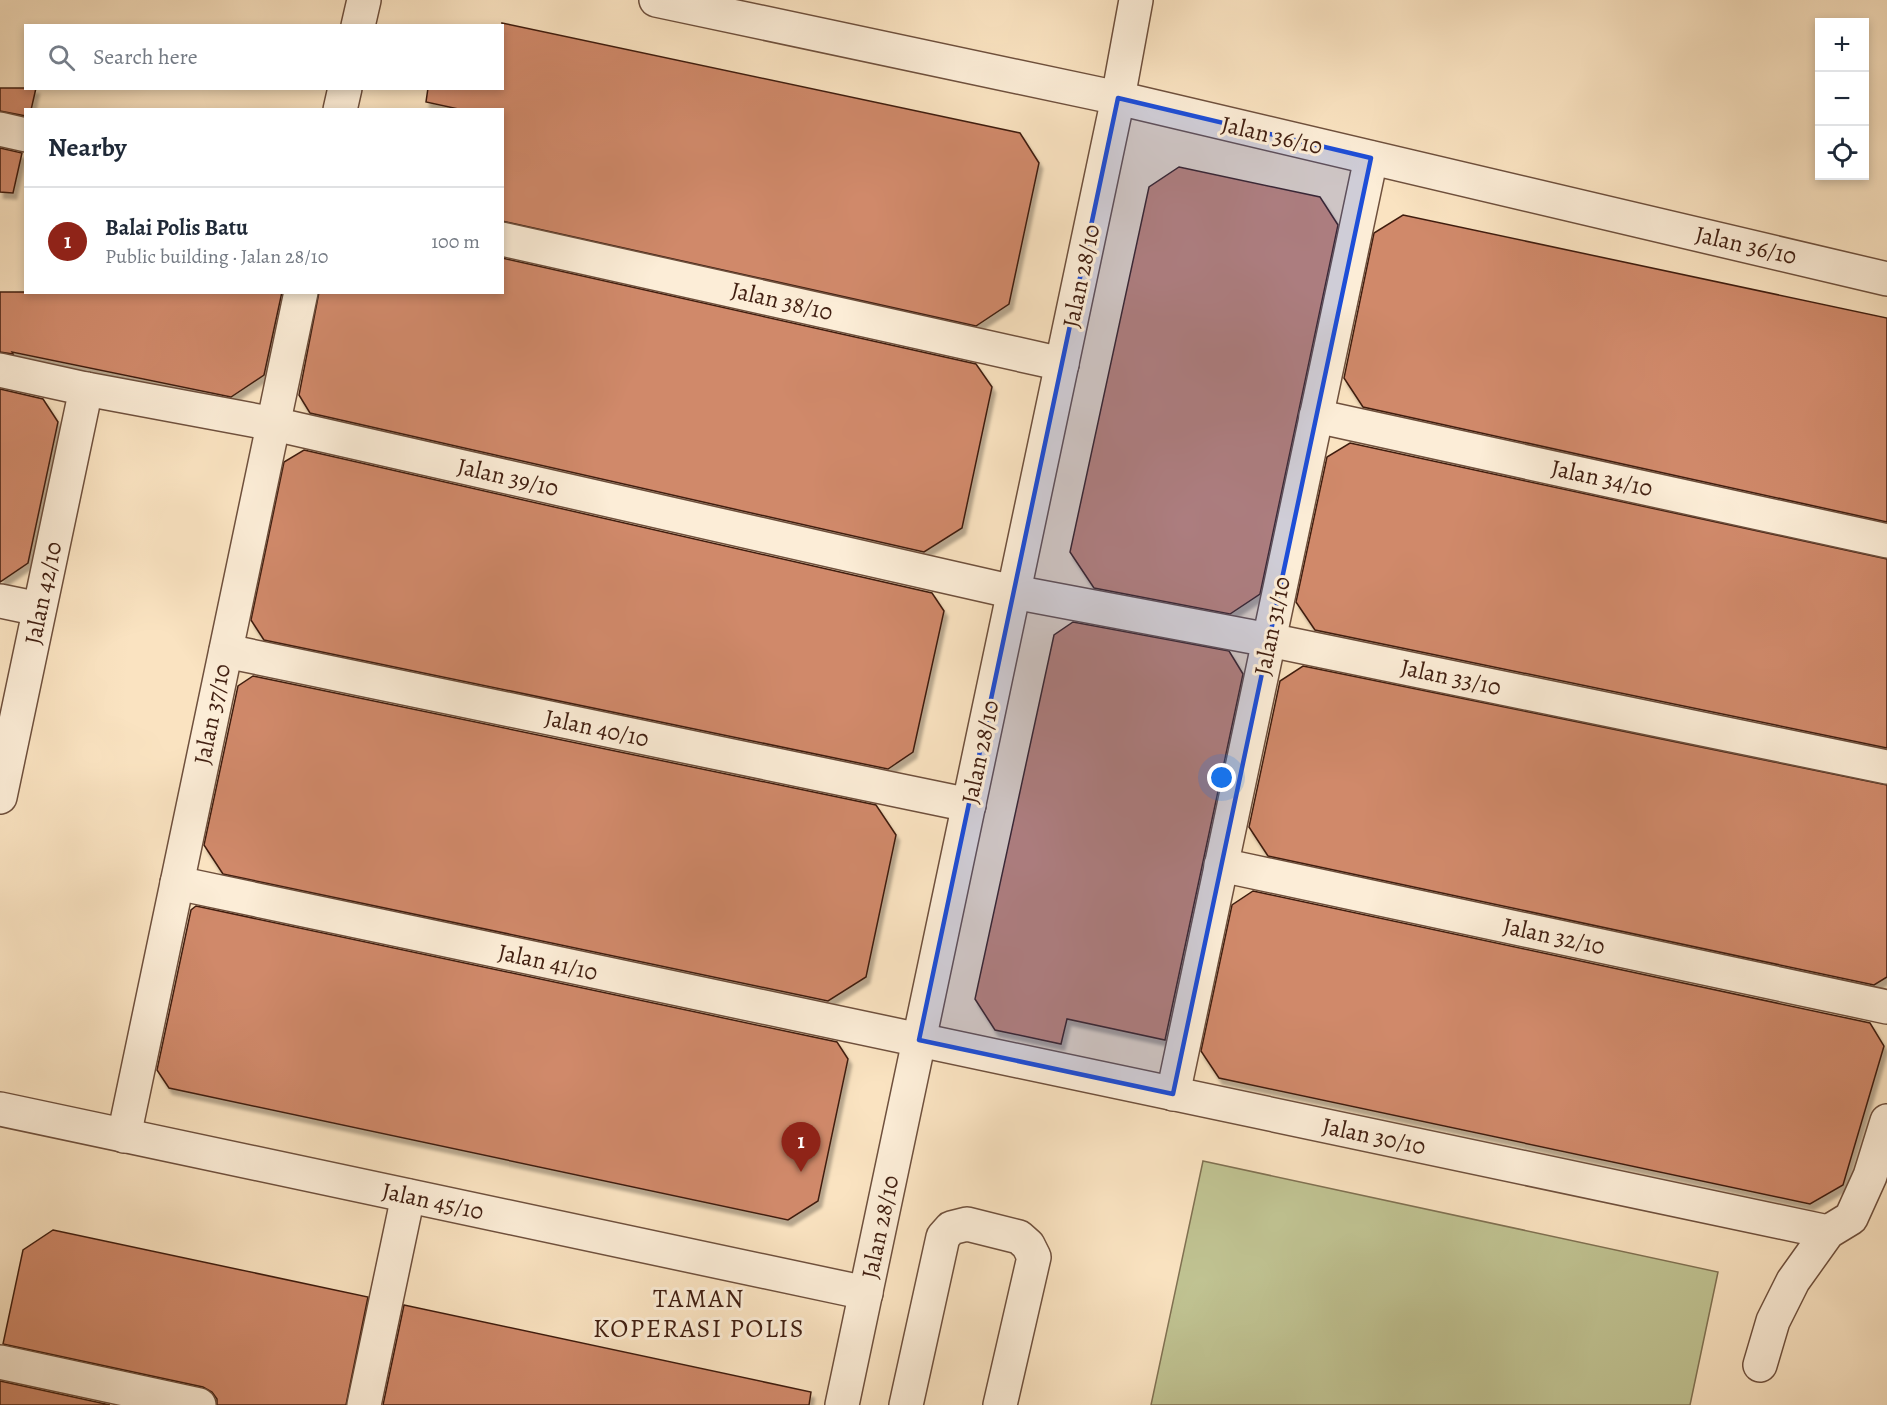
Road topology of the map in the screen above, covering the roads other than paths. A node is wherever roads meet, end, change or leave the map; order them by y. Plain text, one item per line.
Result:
1 (364, 0) edge
2 (656, 0) edge
3 (1136, 0) edge
4 (358, 24) edge
5 (345, 90) edge
6 (1118, 98) junction
7 (340, 108) edge
8 (0, 129) edge
9 (24, 135) edge
10 (1371, 158) junction
11 (504, 239) edge
12 (1887, 279) edge
13 (302, 294) edge
14 (1062, 364) junction
15 (0, 370) edge
16 (86, 389) junction
17 (1316, 416) junction
18 (274, 424) junction
19 (1887, 541) edge
20 (1014, 592) junction
21 (0, 601) edge
22 (39, 609) junction
23 (1269, 640) junction
24 (226, 651) junction
25 (1887, 767) edge
26 (0, 797) edge
27 (969, 806) junction
28 (1221, 866) junction
29 (177, 883) junction
30 (1887, 1007) edge
31 (919, 1040) junction
32 (1173, 1094) junction
33 (0, 1109) edge
34 (1887, 1121) edge
35 (124, 1136) junction
36 (408, 1196) junction
37 (1828, 1232) junction
38 (866, 1293) junction
39 (0, 1362) edge
40 (1760, 1365) dead end
41 (199, 1405) edge
42 (364, 1405) edge
43 (842, 1405) edge
44 (906, 1405) edge
45 (1000, 1405) edge

1 - 4 street
2 - 6 street, Jalan 36/10
3 - 6 street, Jalan 28/10
5 - 7 street
6 - 10 street, Jalan 36/10
6 - 14 street, Jalan 28/10
8 - 9 street
10 - 12 street, Jalan 36/10
10 - 17 street, Jalan 31/10
11 - 14 street, Jalan 38/10
13 - 18 street, Jalan 37/10
14 - 20 street, Jalan 28/10
15 - 16 street, Jalan 39/10
16 - 18 street, Jalan 39/10
16 - 22 street, Jalan 42/10
17 - 19 street, Jalan 34/10
17 - 23 street, Jalan 31/10
18 - 20 street, Jalan 39/10
18 - 24 street, Jalan 37/10
20 - 23 street, Jalan 33/10
20 - 27 street, Jalan 28/10
21 - 22 street
22 - 26 street, Jalan 42/10
23 - 25 street, Jalan 33/10
23 - 28 street, Jalan 31/10
24 - 27 street, Jalan 40/10
24 - 29 street, Jalan 37/10
27 - 31 street, Jalan 28/10
28 - 30 street, Jalan 32/10
28 - 32 street, Jalan 31/10
29 - 31 street, Jalan 41/10
29 - 35 street, Jalan 37/10
31 - 32 street, Jalan 30/10
31 - 38 street, Jalan 28/10
32 - 37 street, Jalan 30/10
33 - 35 street, Jalan 45/10
34 - 37 street
35 - 36 street, Jalan 45/10
36 - 38 street, Jalan 45/10
36 - 42 street
37 - 40 street
38 - 43 street, Jalan 28/10
39 - 41 street
44 - 45 street

